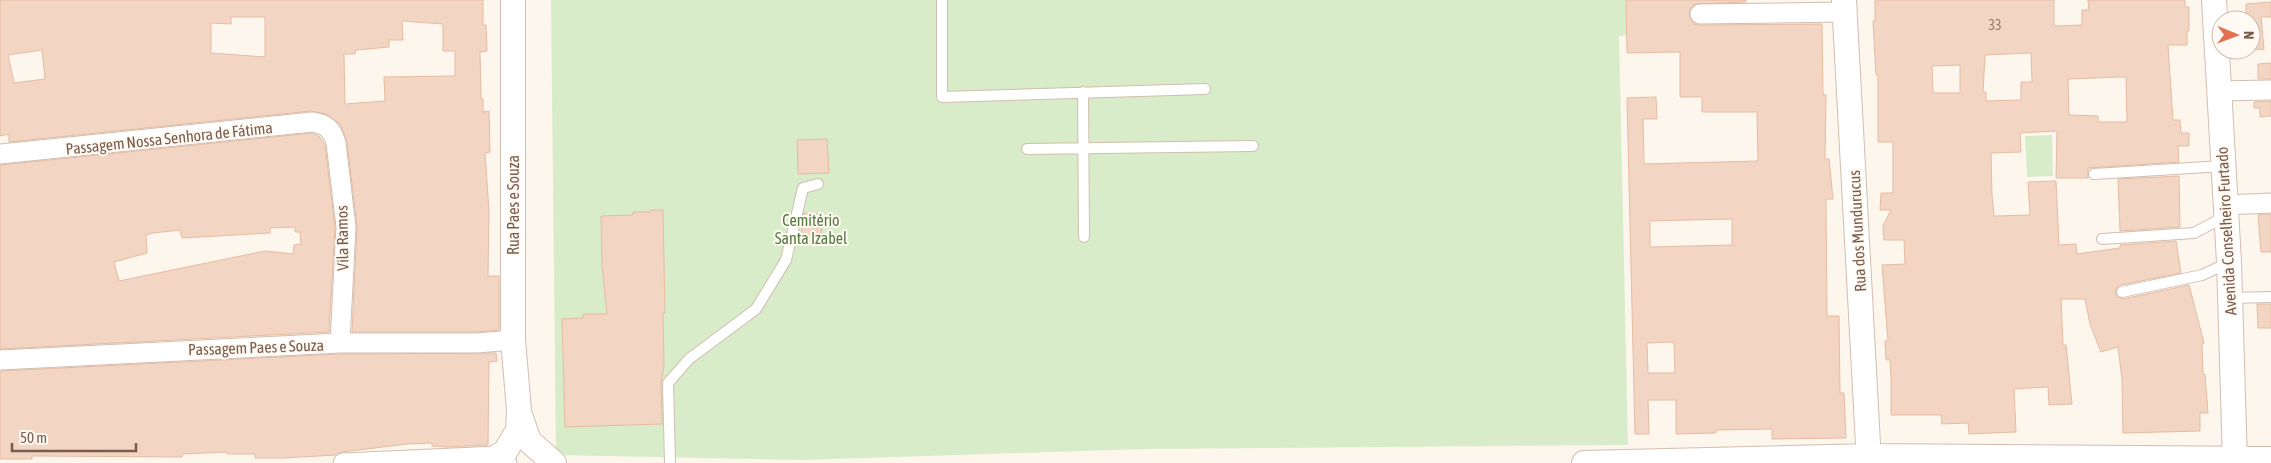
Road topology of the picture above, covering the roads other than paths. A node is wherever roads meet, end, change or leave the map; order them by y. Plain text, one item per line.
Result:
1 (513, 0) edge
2 (942, 0) edge
3 (2214, 0) edge
4 (1844, 6) edge
5 (1700, 14) dead end
6 (1205, 89) dead end
7 (2271, 90) edge
8 (2218, 91) junction
9 (1082, 92) junction
10 (334, 133) joint
11 (1253, 146) dead end
12 (1027, 149) dead end
13 (1083, 150) junction
14 (0, 154) edge
15 (2223, 166) junction
16 (2094, 174) dead end
17 (818, 184) dead end
18 (2271, 203) edge
19 (2225, 211) junction
20 (1084, 237) dead end
21 (2102, 239) dead end
22 (2229, 262) junction
23 (2122, 292) dead end
24 (2271, 296) edge
25 (2230, 298) junction
26 (513, 340) junction
27 (340, 343) junction
28 (0, 360) edge
29 (518, 410) junction
30 (502, 460) edge
31 (1869, 460) edge
32 (2004, 460) edge
33 (2271, 460) edge
34 (2235, 461) edge
35 (343, 463) edge
36 (554, 463) edge
37 (670, 463) edge
38 (1584, 463) edge

1 - 26 street, Rua Paes e Souza
2 - 9 lane
3 - 8 street, Avenida Conselheiro Furtado
4 - 5 street
4 - 31 street, Rua dos Mundurucus
6 - 9 lane
7 - 8 street
8 - 15 street, Avenida Conselheiro Furtado
9 - 13 lane
10 - 14 street, Passagem Nossa Senhora de Fátima
10 - 27 street, Vila Ramos
11 - 13 lane
12 - 13 lane
13 - 20 lane
15 - 16 lane
15 - 19 street, Avenida Conselheiro Furtado
17 - 37 lane
18 - 19 street
19 - 21 lane
19 - 22 street, Avenida Conselheiro Furtado
22 - 23 lane
22 - 25 street, Avenida Conselheiro Furtado
24 - 25 lane
25 - 34 street, Avenida Conselheiro Furtado
26 - 27 street, Passagem Paes e Souza
26 - 29 street, Rua Paes e Souza
27 - 28 street, Passagem Paes e Souza
29 - 30 street, Rua Paes e Souza
29 - 36 street, Rua Paes e Souza
30 - 35 street
31 - 32 street
31 - 38 street
32 - 34 street
33 - 34 street

